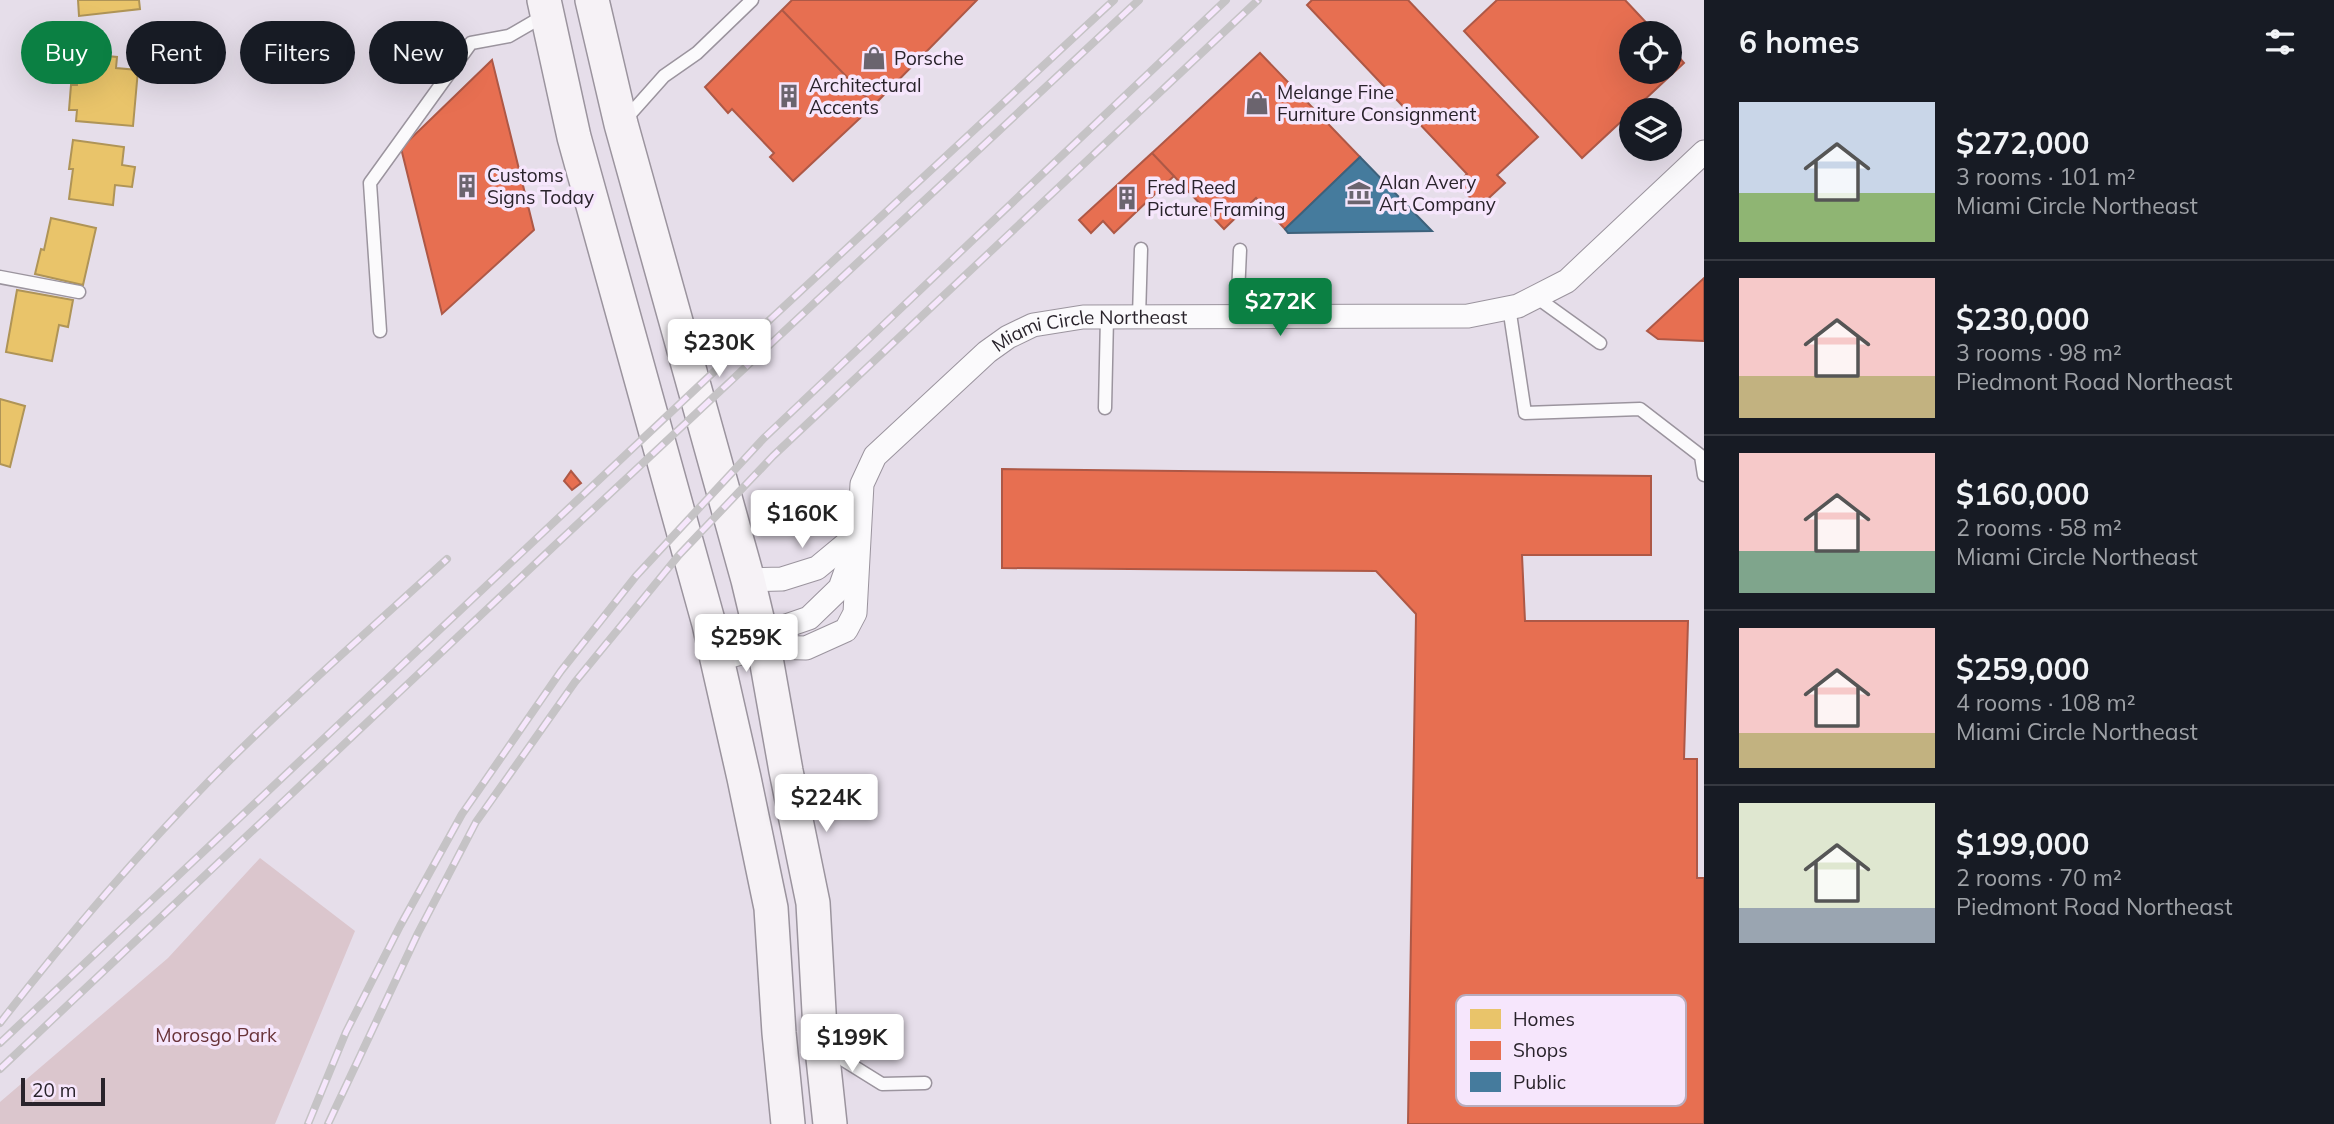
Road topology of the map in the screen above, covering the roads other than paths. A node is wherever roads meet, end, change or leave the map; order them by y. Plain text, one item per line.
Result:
1 (592, 0) edge
2 (752, 0) edge
3 (545, 7) edge
4 (621, 124) junction
5 (1704, 152) edge
6 (1141, 249) dead end
7 (1240, 250) dead end
8 (0, 277) edge
9 (79, 292) dead end
10 (1536, 297) junction
11 (1509, 307) junction
12 (1107, 317) junction
13 (1139, 317) junction
14 (1237, 317) junction
15 (380, 331) dead end
16 (1600, 344) dead end
17 (1105, 408) dead end
18 (1704, 475) edge
19 (860, 531) junction
20 (748, 580) junction
21 (764, 647) junction
22 (718, 659) junction
23 (820, 1030) junction
24 (925, 1083) dead end
25 (788, 1124) edge
26 (830, 1124) edge

1 - 4 main road
2 - 4 lane
3 - 15 lane
3 - 22 main road
4 - 20 main road
5 - 10 street, Miami Circle Northeast
6 - 13 lane
7 - 14 lane
8 - 9 lane
10 - 11 street, Miami Circle Northeast
10 - 16 lane
11 - 14 street, Miami Circle Northeast
11 - 18 lane
12 - 13 street, Miami Circle Northeast
12 - 17 lane
12 - 19 street, Miami Circle Northeast
13 - 14 street, Miami Circle Northeast
19 - 20 street
19 - 21 street, Miami Circle Northeast
19 - 21 street, Miami Circle Northeast
20 - 21 main road
21 - 22 street, Miami Circle Northeast
21 - 23 main road
22 - 25 main road
23 - 24 lane
23 - 26 main road

